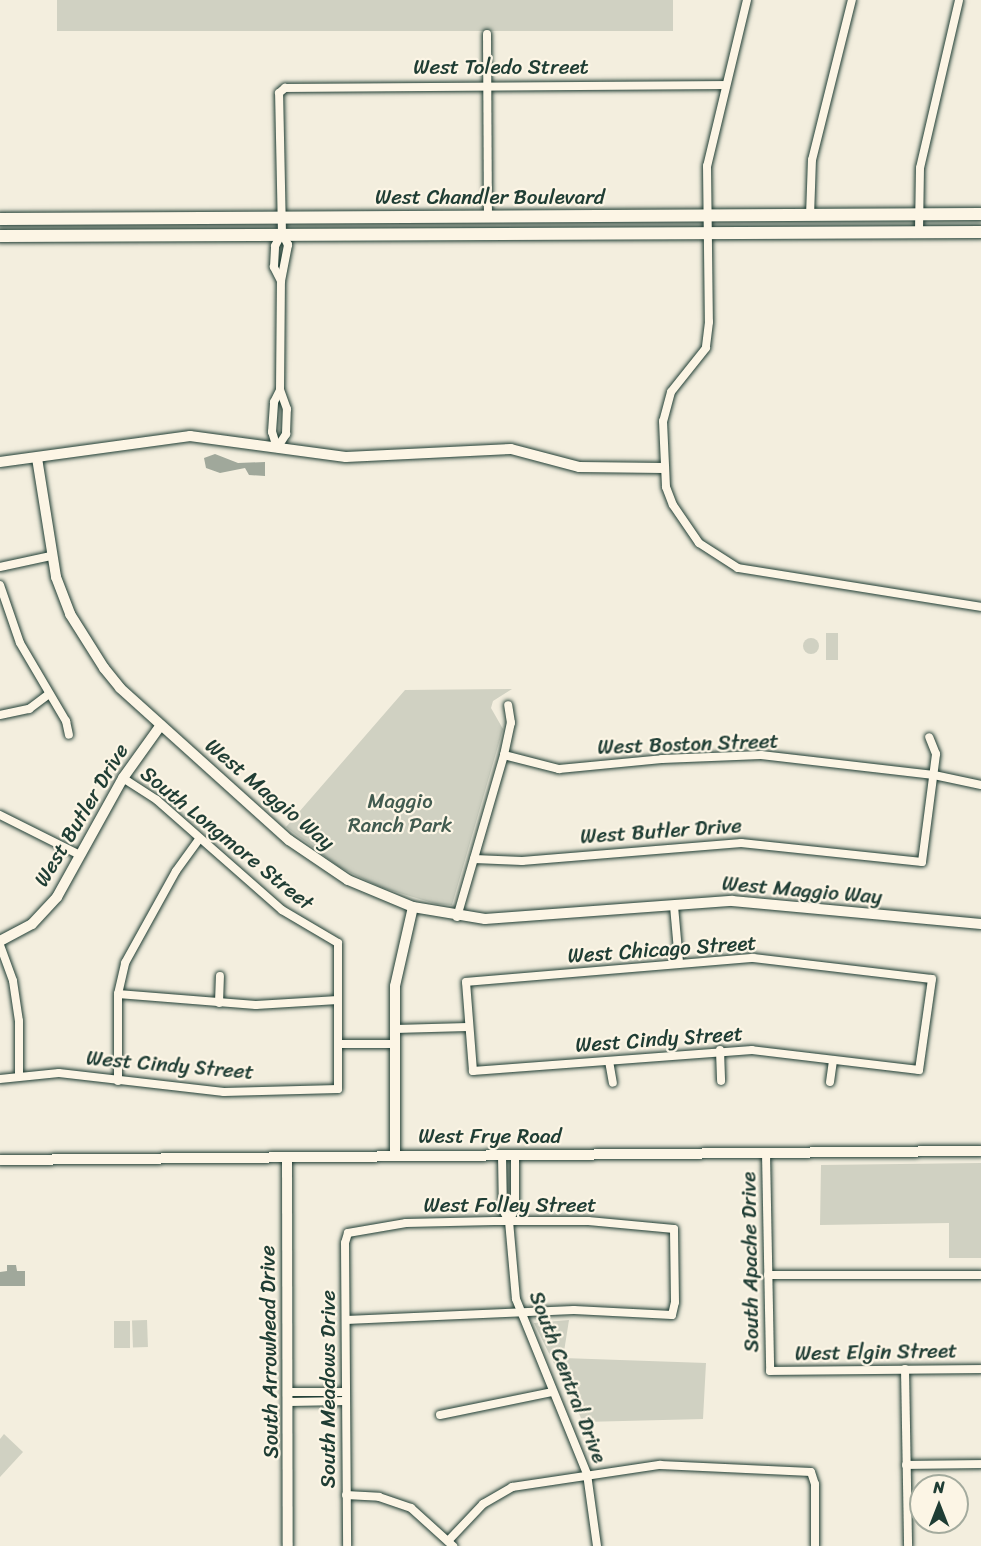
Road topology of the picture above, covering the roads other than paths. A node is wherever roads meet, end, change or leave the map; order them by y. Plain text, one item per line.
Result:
1 (747, 0) edge
2 (852, 0) edge
3 (959, 0) edge
4 (487, 34) dead end
5 (487, 85) junction
6 (726, 85) junction
7 (981, 214) edge
8 (810, 216) junction
9 (919, 216) junction
10 (488, 217) junction
11 (0, 219) edge
12 (708, 225) junction
13 (282, 226) junction
14 (919, 231) junction
15 (981, 232) edge
16 (0, 236) edge
17 (281, 281) junction
18 (280, 390) junction
19 (277, 448) junction
20 (37, 458) junction
21 (0, 462) edge
22 (664, 468) junction
23 (51, 556) junction
24 (0, 567) edge
25 (0, 585) edge
26 (981, 607) edge
27 (4, 613) edge
28 (50, 694) junction
29 (508, 705) dead end
30 (0, 715) edge
31 (161, 725) junction
32 (69, 735) dead end
33 (929, 737) dead end
34 (504, 755) junction
35 (934, 775) junction
36 (123, 778) junction
37 (981, 785) edge
38 (0, 815) edge
39 (199, 839) junction
40 (80, 855) junction
41 (474, 859) junction
42 (674, 906) junction
43 (413, 907) junction
44 (457, 917) junction
45 (981, 924) edge
46 (0, 943) edge
47 (679, 962) junction
48 (220, 976) dead end
49 (118, 994) junction
50 (338, 1000) junction
51 (219, 1004) junction
52 (468, 1027) junction
53 (395, 1029) junction
54 (338, 1044) junction
55 (394, 1044) junction
56 (720, 1050) junction
57 (609, 1060) junction
58 (833, 1060) junction
59 (919, 1070) joint
60 (19, 1076) junction
61 (0, 1080) edge
62 (118, 1081) junction
63 (721, 1081) dead end
64 (830, 1082) dead end
65 (613, 1083) dead end
66 (338, 1089) joint
67 (981, 1151) edge
68 (766, 1153) junction
69 (502, 1155) junction
70 (515, 1155) junction
71 (396, 1156) junction
72 (287, 1157) junction
73 (0, 1160) edge
74 (509, 1221) junction
75 (348, 1233) joint
76 (768, 1275) junction
77 (981, 1275) edge
78 (520, 1312) junction
79 (346, 1320) junction
80 (906, 1369) junction
81 (981, 1369) edge
82 (770, 1371) joint
83 (552, 1392) junction
84 (288, 1397) junction
85 (346, 1397) junction
86 (440, 1415) dead end
87 (981, 1464) edge
88 (906, 1465) junction
89 (587, 1474) junction
90 (346, 1495) junction
91 (450, 1544) edge
92 (288, 1546) edge
93 (347, 1546) edge
94 (597, 1546) edge
95 (815, 1546) edge
96 (908, 1546) edge

1 - 6 street
2 - 8 street
3 - 9 street
4 - 5 street
5 - 6 street, West Toledo Street
5 - 10 street
5 - 13 street, West Toledo Street
6 - 12 street
7 - 9 main road, West Chandler Boulevard
8 - 9 main road, West Chandler Boulevard
8 - 12 main road, West Chandler Boulevard
9 - 14 street
10 - 12 main road, West Chandler Boulevard
10 - 13 main road, West Chandler Boulevard
11 - 13 main road, West Chandler Boulevard
12 - 13 main road, West Chandler Boulevard
12 - 14 main road, West Chandler Boulevard
12 - 22 street
13 - 16 main road, West Chandler Boulevard
13 - 17 street
13 - 17 street
14 - 15 main road, West Chandler Boulevard
17 - 18 street
18 - 19 street
18 - 19 street
19 - 20 street
19 - 22 street
20 - 21 street
20 - 23 street, West Maggio Way
22 - 26 street
23 - 24 street
23 - 31 street, West Maggio Way
25 - 27 street
27 - 28 street
28 - 30 street
28 - 32 street
29 - 34 street
31 - 36 street, West Butler Drive
31 - 43 street, West Maggio Way
33 - 35 street
34 - 35 street, West Boston Street
34 - 41 street
35 - 37 street, West Boston Street
35 - 41 street, West Butler Drive
36 - 39 street, South Longmore Street
36 - 40 street, West Butler Drive
38 - 40 street
39 - 49 street
39 - 50 street, South Longmore Street
40 - 46 street, West Butler Drive
41 - 44 street
42 - 44 street, West Maggio Way
42 - 45 street, West Maggio Way
42 - 47 street
43 - 44 street, West Maggio Way
43 - 53 street
46 - 60 street
47 - 52 street, West Chicago Street
47 - 59 street, West Chicago Street
48 - 51 street
49 - 51 street
49 - 62 street
50 - 51 street
50 - 54 street, South Longmore Street
52 - 53 street
52 - 57 street, West Cindy Street
53 - 55 street
54 - 55 street
54 - 66 street, South Longmore Street
55 - 71 street
56 - 57 street, West Cindy Street
56 - 58 street, West Cindy Street
56 - 63 street
57 - 65 street
58 - 59 street, West Cindy Street
58 - 64 street
60 - 61 street, West Cindy Street
60 - 62 street, West Cindy Street
62 - 66 street, West Cindy Street
67 - 68 street, West Frye Road
68 - 70 street, West Frye Road
68 - 76 street, South Apache Drive
69 - 70 street, West Frye Road
69 - 71 street, West Frye Road
69 - 74 street, South Central Drive
70 - 74 street, South Central Drive
71 - 72 street, West Frye Road
72 - 73 street, West Frye Road
72 - 84 street, South Arrowhead Drive
74 - 75 street, West Folley Street
74 - 78 street, South Central Drive
74 - 78 street, West Folley Street
75 - 79 street, South Meadows Drive
76 - 77 street
76 - 82 street, South Apache Drive
78 - 79 street
78 - 83 street, South Central Drive
79 - 85 street, South Meadows Drive
80 - 81 street, West Elgin Street
80 - 82 street, West Elgin Street
80 - 88 street
83 - 86 street
83 - 89 street, South Central Drive
84 - 85 street
84 - 92 street, South Arrowhead Drive
85 - 90 street, South Meadows Drive
87 - 88 street
88 - 96 street
89 - 91 street
89 - 94 street, South Central Drive
89 - 95 street
90 - 91 street
90 - 93 street, South Meadows Drive

